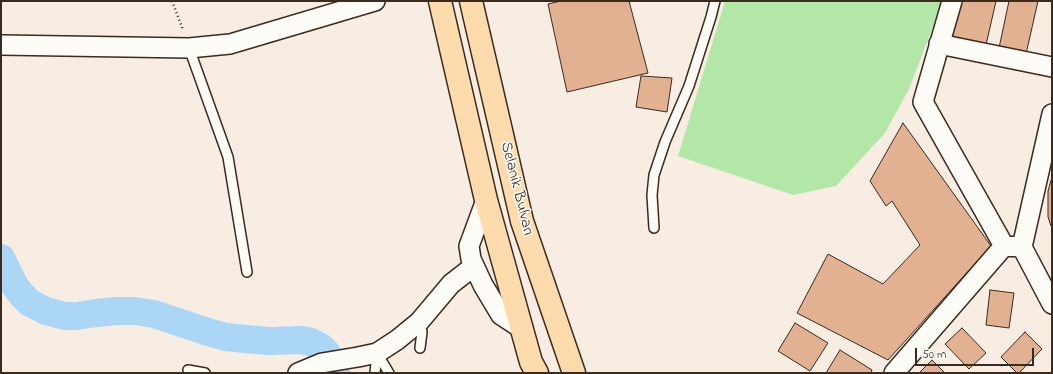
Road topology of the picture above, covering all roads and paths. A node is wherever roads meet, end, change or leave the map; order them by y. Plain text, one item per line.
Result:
1 (172, 1) edge
2 (375, 1) edge
3 (715, 1) edge
4 (952, 1) edge
5 (471, 2) edge
6 (441, 6) edge
7 (939, 44) junction
8 (1, 45) edge
9 (190, 48) junction
10 (1052, 67) edge
11 (1052, 114) edge
12 (486, 200) junction
13 (654, 228) dead end
14 (1013, 246) junction
15 (474, 266) junction
16 (247, 272) dead end
17 (1052, 304) edge
18 (419, 322) junction
19 (521, 328) junction
20 (420, 348) dead end
21 (377, 353) junction
22 (188, 370) dead end
23 (205, 373) edge
24 (298, 373) edge
25 (375, 373) edge
26 (389, 373) edge
27 (537, 373) edge
28 (574, 373) edge
29 (894, 373) edge

1 - 9 path
2 - 9 street
3 - 13 lane
4 - 7 street
5 - 6 main road
5 - 28 main road, Selanik Bulvarı
6 - 12 main road, Selanik Bulvarı
7 - 10 street
7 - 14 street
8 - 9 street
9 - 16 lane
11 - 14 street
12 - 15 street
12 - 19 main road, Selanik Bulvarı
14 - 17 street
14 - 29 street
15 - 18 street
15 - 19 street
18 - 20 lane
18 - 21 street
19 - 27 main road, Selanik Bulvarı
21 - 24 street
21 - 25 lane
21 - 26 lane
22 - 23 lane

